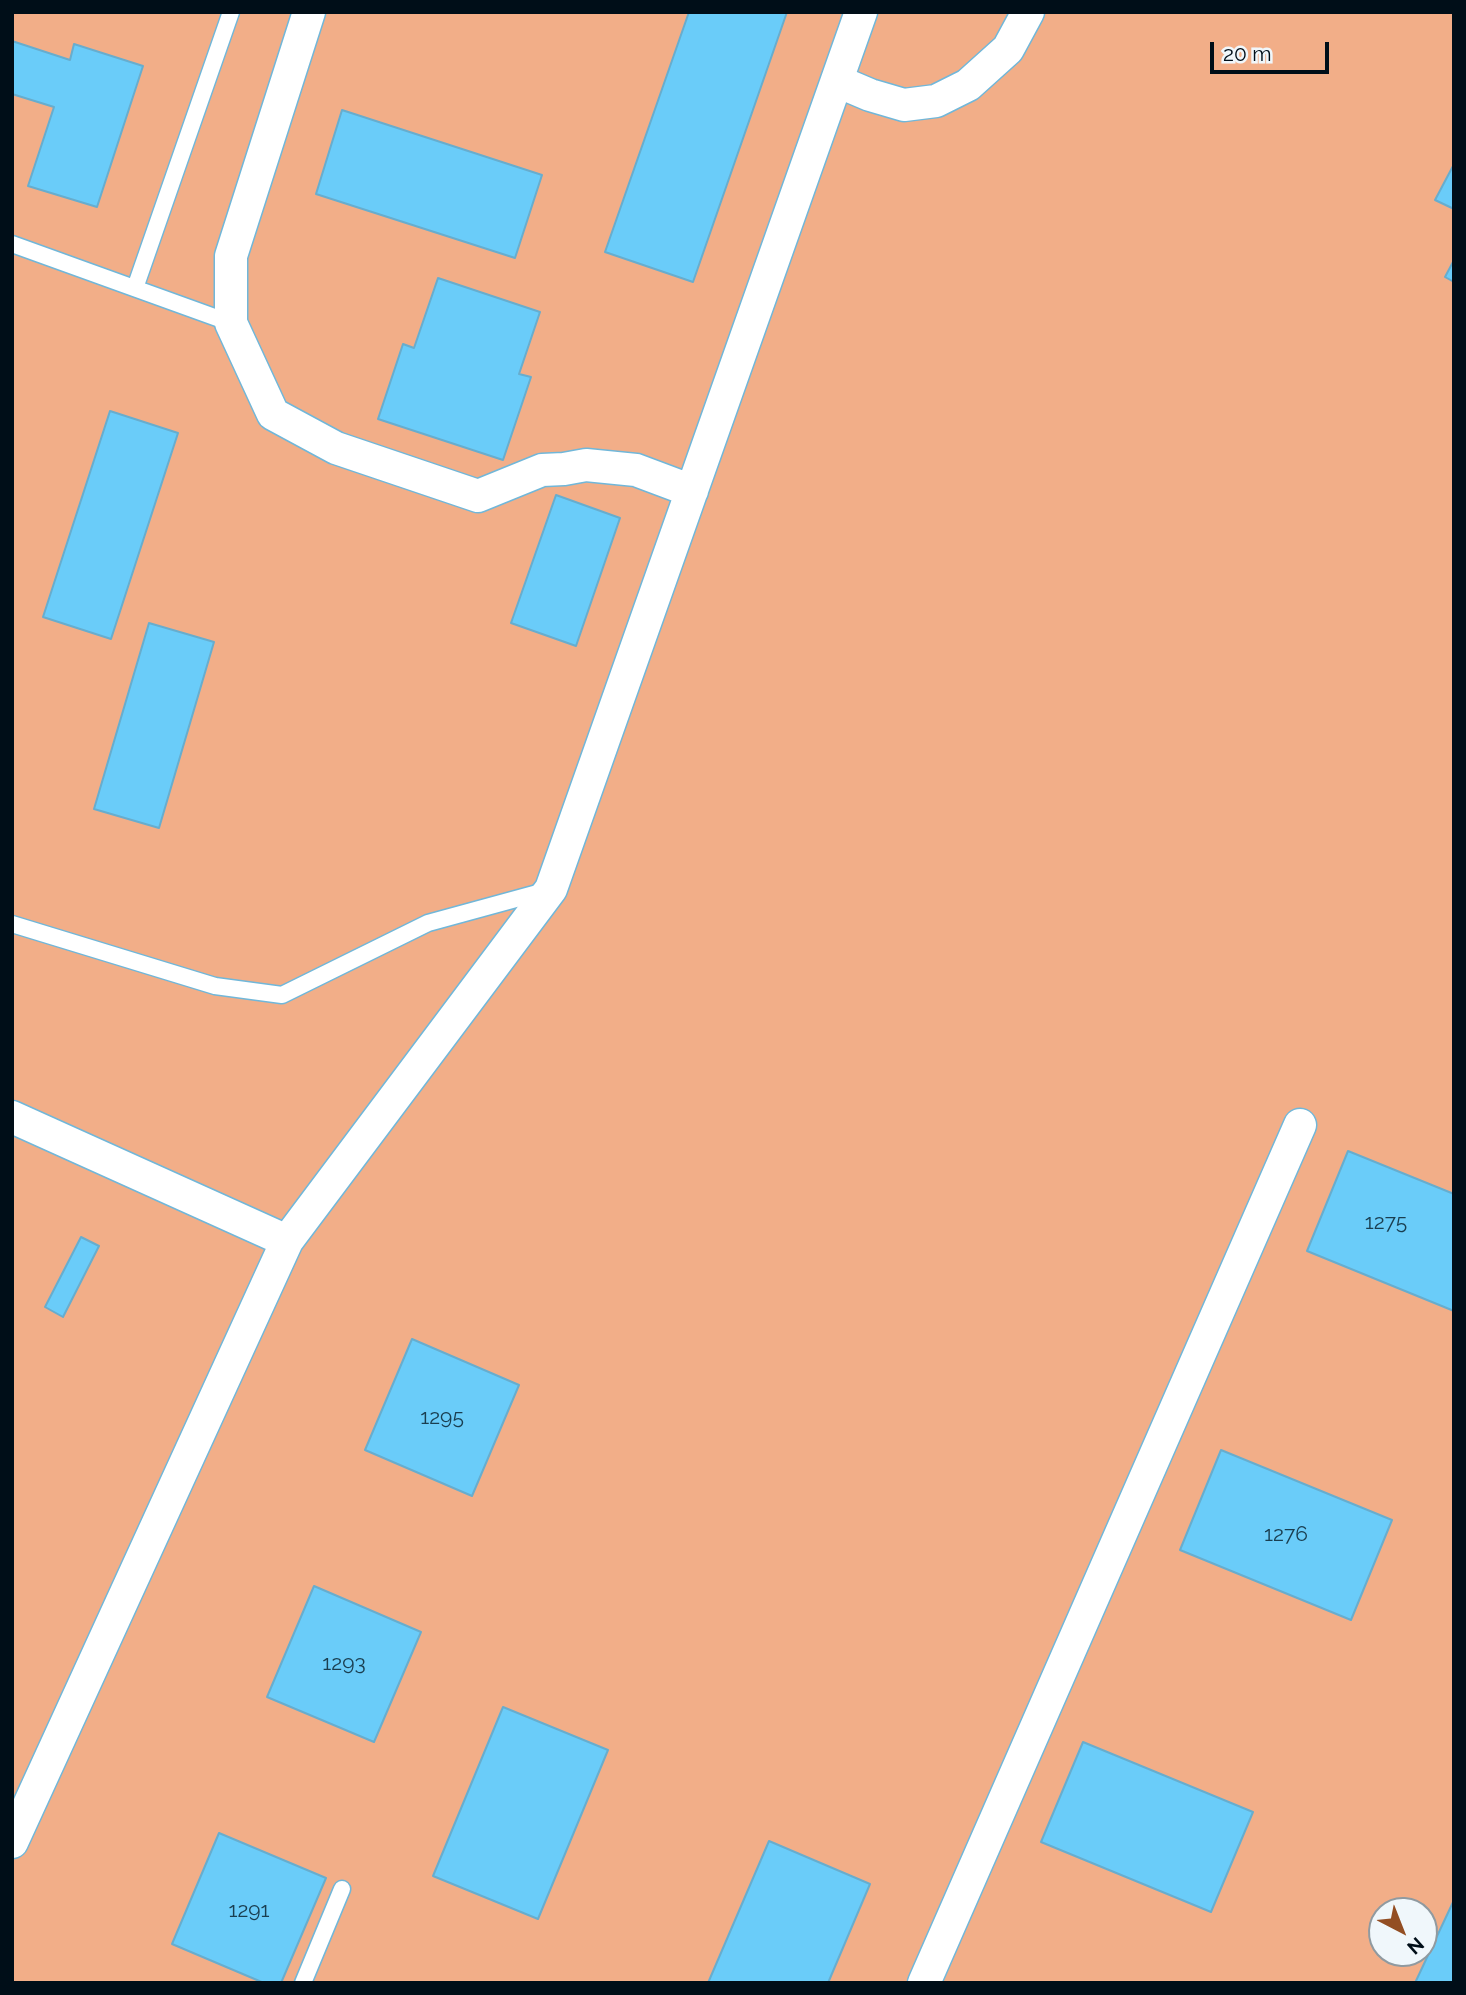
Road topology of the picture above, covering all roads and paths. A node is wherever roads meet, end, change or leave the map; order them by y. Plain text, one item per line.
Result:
1 (231, 12) edge
2 (309, 12) edge
3 (861, 12) edge
4 (1028, 12) edge
5 (837, 81) junction
6 (12, 244) edge
7 (135, 288) junction
8 (230, 323) junction
9 (692, 491) junction
10 (551, 889) junction
11 (12, 924) edge
12 (12, 1117) edge
13 (1300, 1125) dead end
14 (287, 1241) junction
15 (12, 1842) edge
16 (342, 1889) dead end
17 (303, 1983) edge
18 (924, 1983) edge

1 - 7 lane
2 - 8 street
3 - 5 street
4 - 5 street
5 - 9 street
6 - 7 lane
7 - 8 lane
8 - 9 street
9 - 10 street
10 - 11 lane
10 - 14 street
12 - 14 street
13 - 18 street
14 - 15 street
16 - 17 lane

